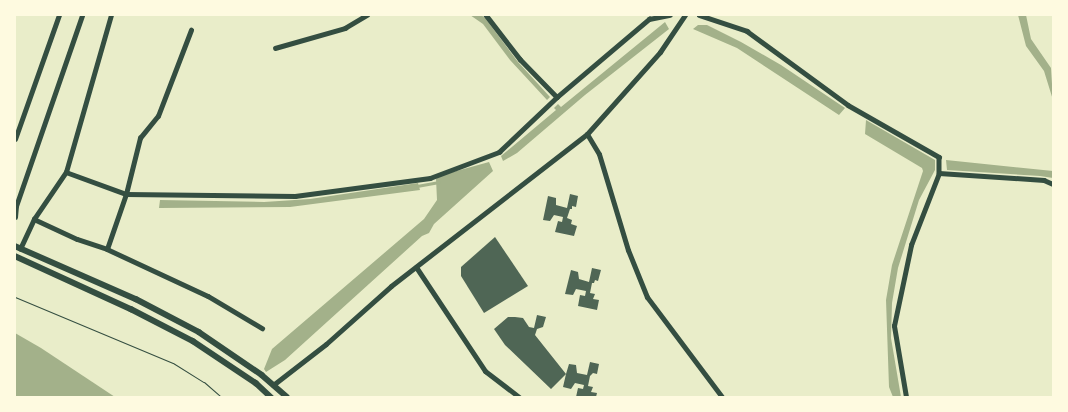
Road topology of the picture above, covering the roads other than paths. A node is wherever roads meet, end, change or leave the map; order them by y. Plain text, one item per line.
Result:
1 (59, 15) edge
2 (82, 15) edge
3 (111, 15) edge
4 (367, 15) edge
5 (486, 15) edge
6 (670, 15) edge
7 (685, 15) edge
8 (699, 15) edge
9 (191, 30) dead end
10 (275, 48) dead end
11 (557, 97) junction
12 (587, 134) junction
13 (15, 139) edge
14 (66, 172) junction
15 (939, 173) junction
16 (1053, 184) edge
17 (126, 194) junction
18 (15, 218) edge
19 (34, 219) junction
20 (18, 247) edge
21 (107, 249) junction
22 (15, 256) edge
23 (416, 267) junction
24 (262, 328) dead end
25 (274, 385) junction
26 (271, 397) edge
27 (287, 397) edge
28 (519, 397) edge
29 (722, 397) edge
30 (906, 397) edge

1 - 13 street
2 - 18 street
3 - 14 street
4 - 10 street
5 - 11 street
6 - 11 street
7 - 12 street
8 - 15 street
9 - 17 street
11 - 17 street
12 - 23 street
12 - 29 street
14 - 17 street
14 - 19 street
15 - 16 street
15 - 30 street
17 - 21 street
19 - 20 street
19 - 21 street
20 - 25 main road
21 - 24 street
22 - 26 main road
23 - 25 street
23 - 28 street
25 - 27 main road

